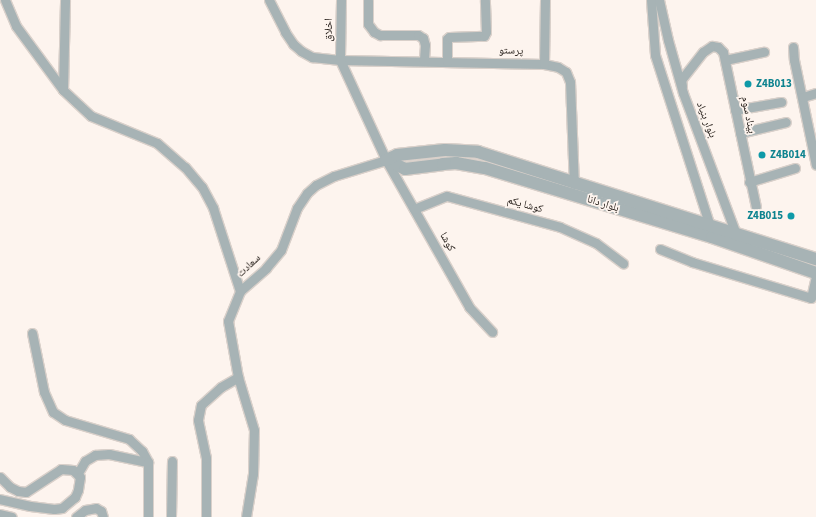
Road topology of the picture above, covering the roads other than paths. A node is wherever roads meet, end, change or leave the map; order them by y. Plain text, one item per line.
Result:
1 (5, 0) edge
2 (65, 0) edge
3 (269, 0) edge
4 (341, 0) edge
5 (368, 0) edge
6 (485, 0) edge
7 (545, 0) edge
8 (651, 0) edge
9 (659, 0) edge
10 (793, 47) dead end
11 (764, 52) dead end
12 (340, 60) junction
13 (424, 60) junction
14 (725, 60) junction
15 (447, 61) junction
16 (544, 64) junction
17 (64, 90) junction
18 (683, 93) junction
19 (816, 93) edge
20 (803, 97) junction
21 (781, 102) dead end
22 (735, 110) junction
23 (786, 122) dead end
24 (740, 133) junction
25 (386, 160) junction
26 (816, 165) edge
27 (795, 168) dead end
28 (749, 182) junction
29 (574, 184) junction
30 (756, 207) dead end
31 (414, 209) junction
32 (712, 232) junction
33 (736, 240) junction
34 (660, 249) dead end
35 (816, 259) edge
36 (623, 264) dead end
37 (816, 274) edge
38 (240, 291) junction
39 (492, 332) dead end
40 (32, 333) dead end
41 (238, 377) junction
42 (172, 461) dead end
43 (148, 462) junction
44 (78, 473) junction
45 (0, 476) edge
46 (0, 499) edge
47 (0, 514) edge
48 (12, 517) edge
49 (76, 517) edge
50 (103, 517) edge
51 (148, 517) edge
52 (171, 517) edge
53 (206, 517) edge
54 (246, 517) edge

1 - 17 street
2 - 17 street
3 - 12 street, پرستو
4 - 12 street, اخلاق
5 - 13 street
6 - 15 street
7 - 16 street
8 - 32 street
9 - 18 street, بلوار بنیاد
10 - 20 street
11 - 14 street
12 - 13 street, پرستو
12 - 25 street
13 - 15 street, پرستو
14 - 18 street, بیناد سوم
14 - 22 street, بیناد سوم
15 - 16 street, پرستو
16 - 29 street, پرستو
17 - 38 street
18 - 33 street, بلوار بنیاد
19 - 20 street
20 - 26 street
21 - 22 street
22 - 24 street, بیناد سوم
23 - 24 street
24 - 28 street, بیناد سوم
25 - 29 street, بلوار دانا
25 - 31 street, کوشا
25 - 32 street, بلوار دانا
25 - 38 street, سعادت
27 - 28 street
28 - 30 street, بیناد سوم
29 - 32 street, بلوار دانا
31 - 36 street, کوشا یکم
31 - 39 street, کوشا
32 - 33 street, بلوار دانا
33 - 35 street, بلوار دانا
33 - 37 street, بلوار دانا
34 - 37 street
38 - 41 street, سعادت
40 - 43 street
41 - 53 street
41 - 54 street, سعادت
42 - 52 street
43 - 44 street
43 - 51 street
44 - 45 street
44 - 46 street
47 - 48 street
49 - 50 street

